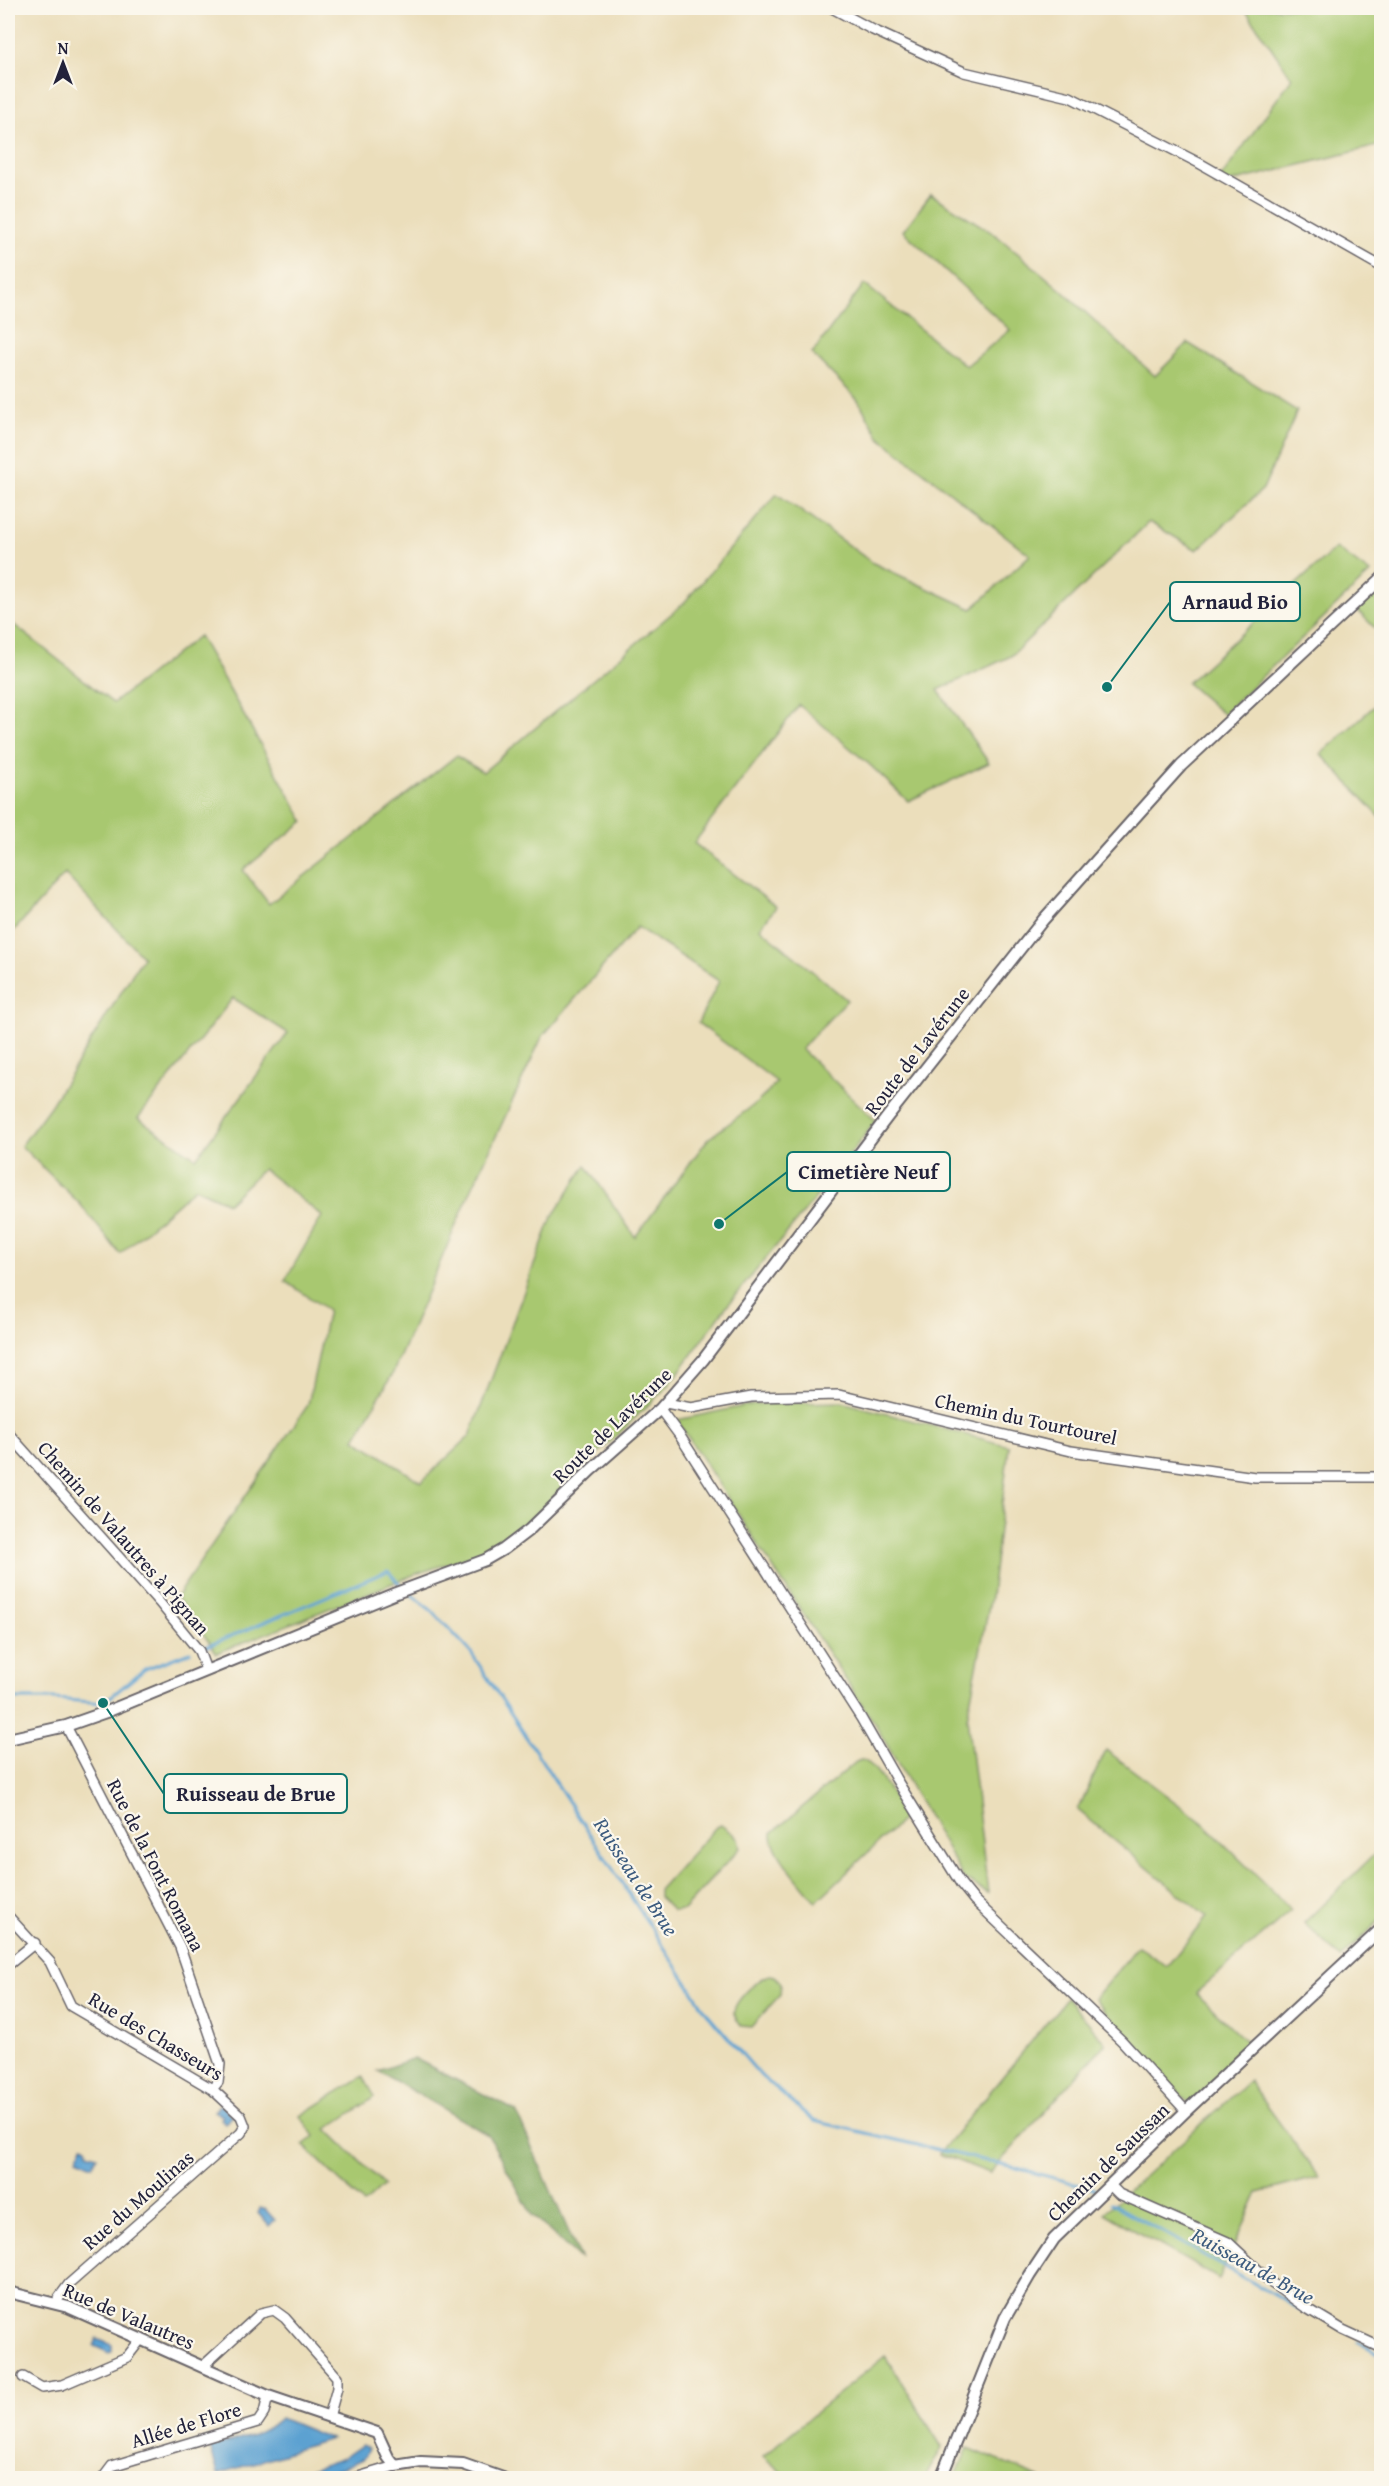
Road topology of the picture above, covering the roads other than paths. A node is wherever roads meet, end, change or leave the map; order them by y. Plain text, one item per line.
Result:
1 (832, 8) edge
2 (1382, 267) edge
3 (1382, 578) edge
4 (663, 1406) junction
5 (8, 1433) edge
6 (1382, 1477) edge
7 (206, 1670) junction
8 (66, 1726) junction
9 (8, 1739) edge
10 (8, 1916) edge
11 (1382, 1928) edge
12 (35, 1943) junction
13 (8, 1965) edge
14 (212, 2089) junction
15 (1186, 2111) junction
16 (245, 2126) joint
17 (1111, 2186) junction
18 (8, 2294) edge
19 (58, 2304) junction
20 (141, 2339) junction
21 (1382, 2348) edge
22 (201, 2367) junction
23 (23, 2377) dead end
24 (268, 2396) junction
25 (329, 2417) junction
26 (395, 2466) junction
27 (362, 2477) edge
28 (104, 2478) edge
29 (503, 2478) edge
30 (941, 2478) edge

1 - 2 street
3 - 4 street, Route de Lavérune
4 - 6 street, Chemin du Tourtourel
4 - 7 street, Route de Lavérune
4 - 15 street
5 - 7 street, Chemin de Valautres à Pignan
7 - 8 street, Route de Lavérune
8 - 9 street, Route de Lavérune
8 - 14 street, Rue de la Font Romana
10 - 12 street, Rue des Chasseurs
11 - 15 street, Chemin de Saussan
12 - 13 street
12 - 14 street, Rue des Chasseurs
14 - 16 street, Rue des Chasseurs
15 - 17 street, Chemin de Saussan
16 - 19 street, Rue du Moulinas
17 - 21 street
17 - 30 street, Chemin de Saussan
18 - 19 street, Rue de Valautres
19 - 20 street, Rue de Valautres
20 - 22 street, Rue de Valautres
20 - 23 street
22 - 24 street, Rue de Valautres
22 - 25 street
24 - 25 street, Rue de Valautres
24 - 28 street, Allée de Flore
25 - 26 street, Rue de Valautres
26 - 27 street
26 - 29 street

